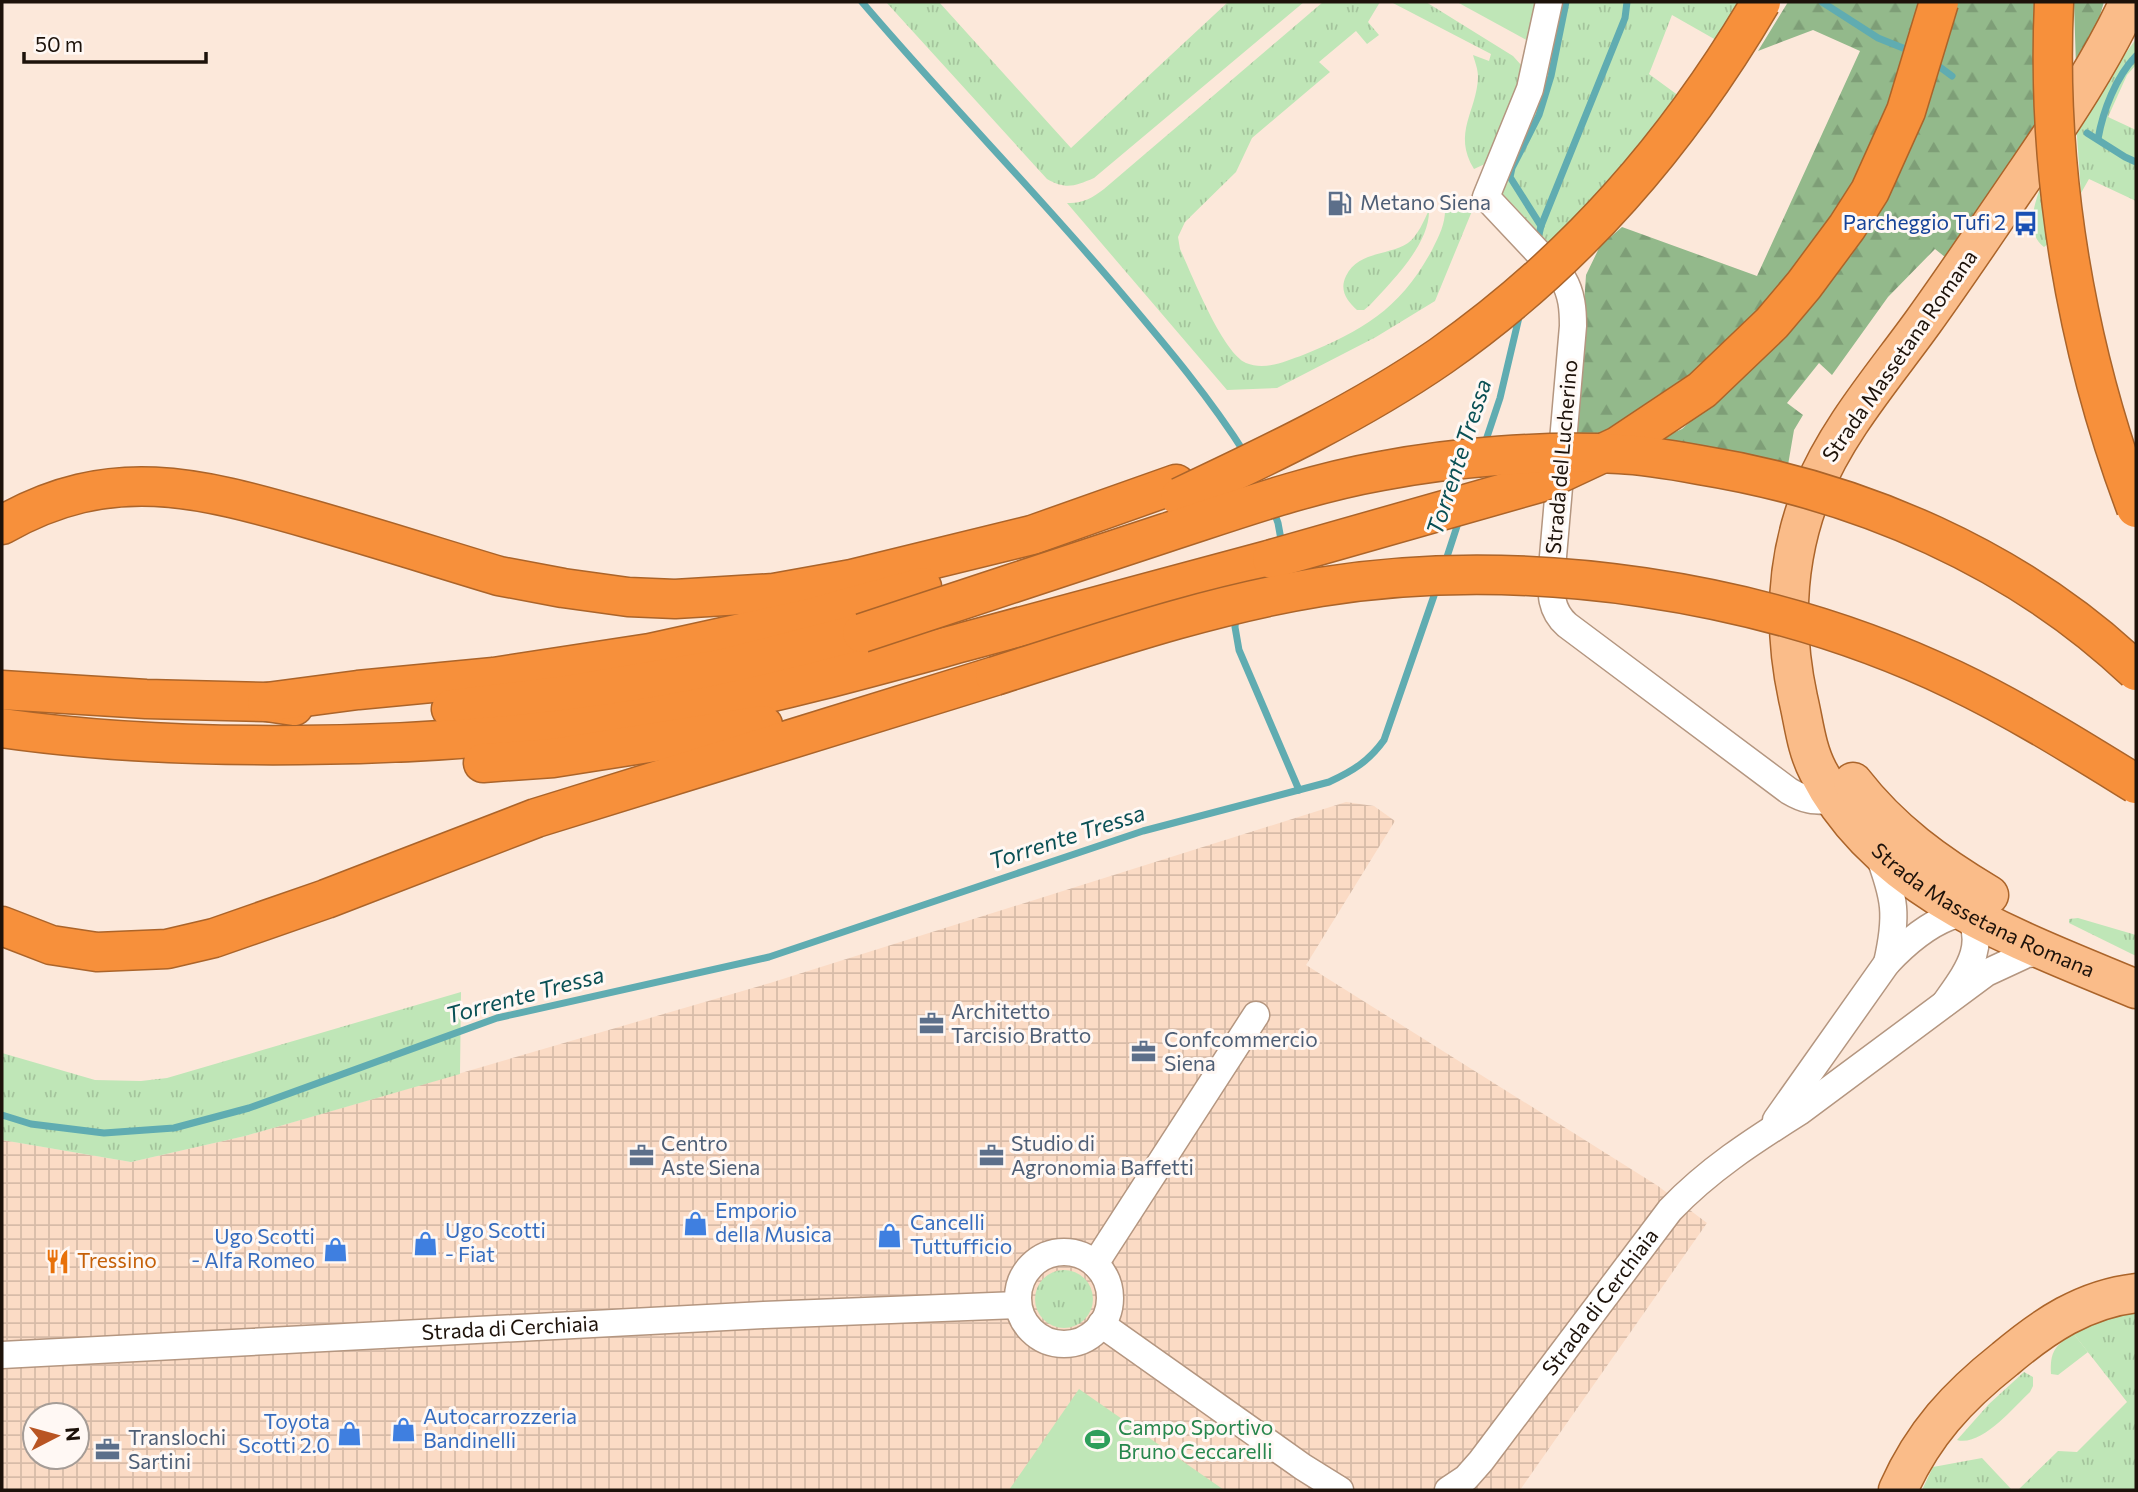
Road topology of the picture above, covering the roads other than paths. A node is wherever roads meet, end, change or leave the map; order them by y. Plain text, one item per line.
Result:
1 (1549, 2) edge
2 (1751, 2) edge
3 (1762, 2) edge
4 (1939, 2) edge
5 (2054, 2) edge
6 (2129, 2) edge
7 (2136, 21) edge
8 (2108, 47) junction
9 (1178, 490) junction
10 (2136, 508) edge
11 (2, 524) edge
12 (2136, 671) edge
13 (2, 690) edge
14 (924, 697) junction
15 (267, 702) junction
16 (2, 728) edge
17 (2, 751) edge
18 (1838, 782) junction
19 (2136, 784) edge
20 (1874, 808) junction
21 (1878, 851) junction
22 (1969, 914) junction
23 (2, 926) edge
24 (2049, 952) junction
25 (1887, 963) junction
26 (2136, 965) edge
27 (2136, 975) edge
28 (2136, 989) edge
29 (1945, 1003) junction
30 (1256, 1015) dead end
31 (1769, 1130) junction
32 (1095, 1264) junction
33 (2136, 1293) edge
34 (1018, 1305) junction
35 (1101, 1324) junction
36 (2, 1355) edge
37 (1340, 1490) edge
38 (1448, 1490) edge
39 (1898, 1490) edge

1 - 18 street, Strada del Lucherino
2 - 9 highway
3 - 9 highway, bridge
4 - 16 highway, bridge
5 - 10 highway, bridge
6 - 8 main road, Strada Massetana Romana
7 - 8 main road, Strada Massetana Romana
8 - 18 main road, Strada Massetana Romana
9 - 11 highway
9 - 15 highway
12 - 15 highway, bridge
13 - 15 highway
14 - 17 highway
14 - 19 highway, bridge
14 - 23 highway
18 - 20 main road, Strada Massetana Romana
18 - 21 main road, Strada Massetana Romana
20 - 22 street
20 - 26 main road, Strada Massetana Romana
21 - 22 main road, Strada Massetana Romana
21 - 25 street, Strada di Cerchiaia
22 - 24 main road, Strada Massetana Romana
22 - 25 street, Strada di Cerchiaia
22 - 27 street, Strada di Cerchiaia
22 - 29 street, Strada di Cerchiaia
24 - 28 main road, Strada Massetana Romana
24 - 29 street, Strada di Cerchiaia
25 - 31 street, Strada di Cerchiaia
29 - 31 street, Strada di Cerchiaia
30 - 32 street
31 - 38 street, Strada di Cerchiaia
32 - 34 street
32 - 35 street
33 - 39 main road
34 - 35 street
34 - 36 street, Strada di Cerchiaia
35 - 37 street

